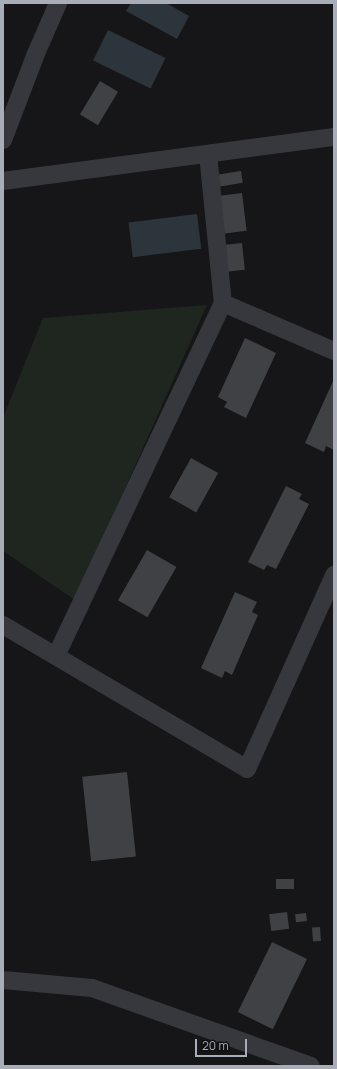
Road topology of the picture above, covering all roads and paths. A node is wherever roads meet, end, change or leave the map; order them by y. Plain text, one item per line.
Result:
1 (58, 3) edge
2 (334, 137) edge
3 (3, 140) edge
4 (208, 154) junction
5 (3, 181) edge
6 (223, 303) junction
7 (334, 351) edge
8 (334, 575) edge
9 (3, 625) edge
10 (56, 656) junction
11 (3, 980) edge
12 (311, 1066) edge

1 - 3 street
2 - 4 street
4 - 5 street
4 - 6 street
6 - 7 street
6 - 10 street
8 - 10 street
9 - 10 street
11 - 12 street

